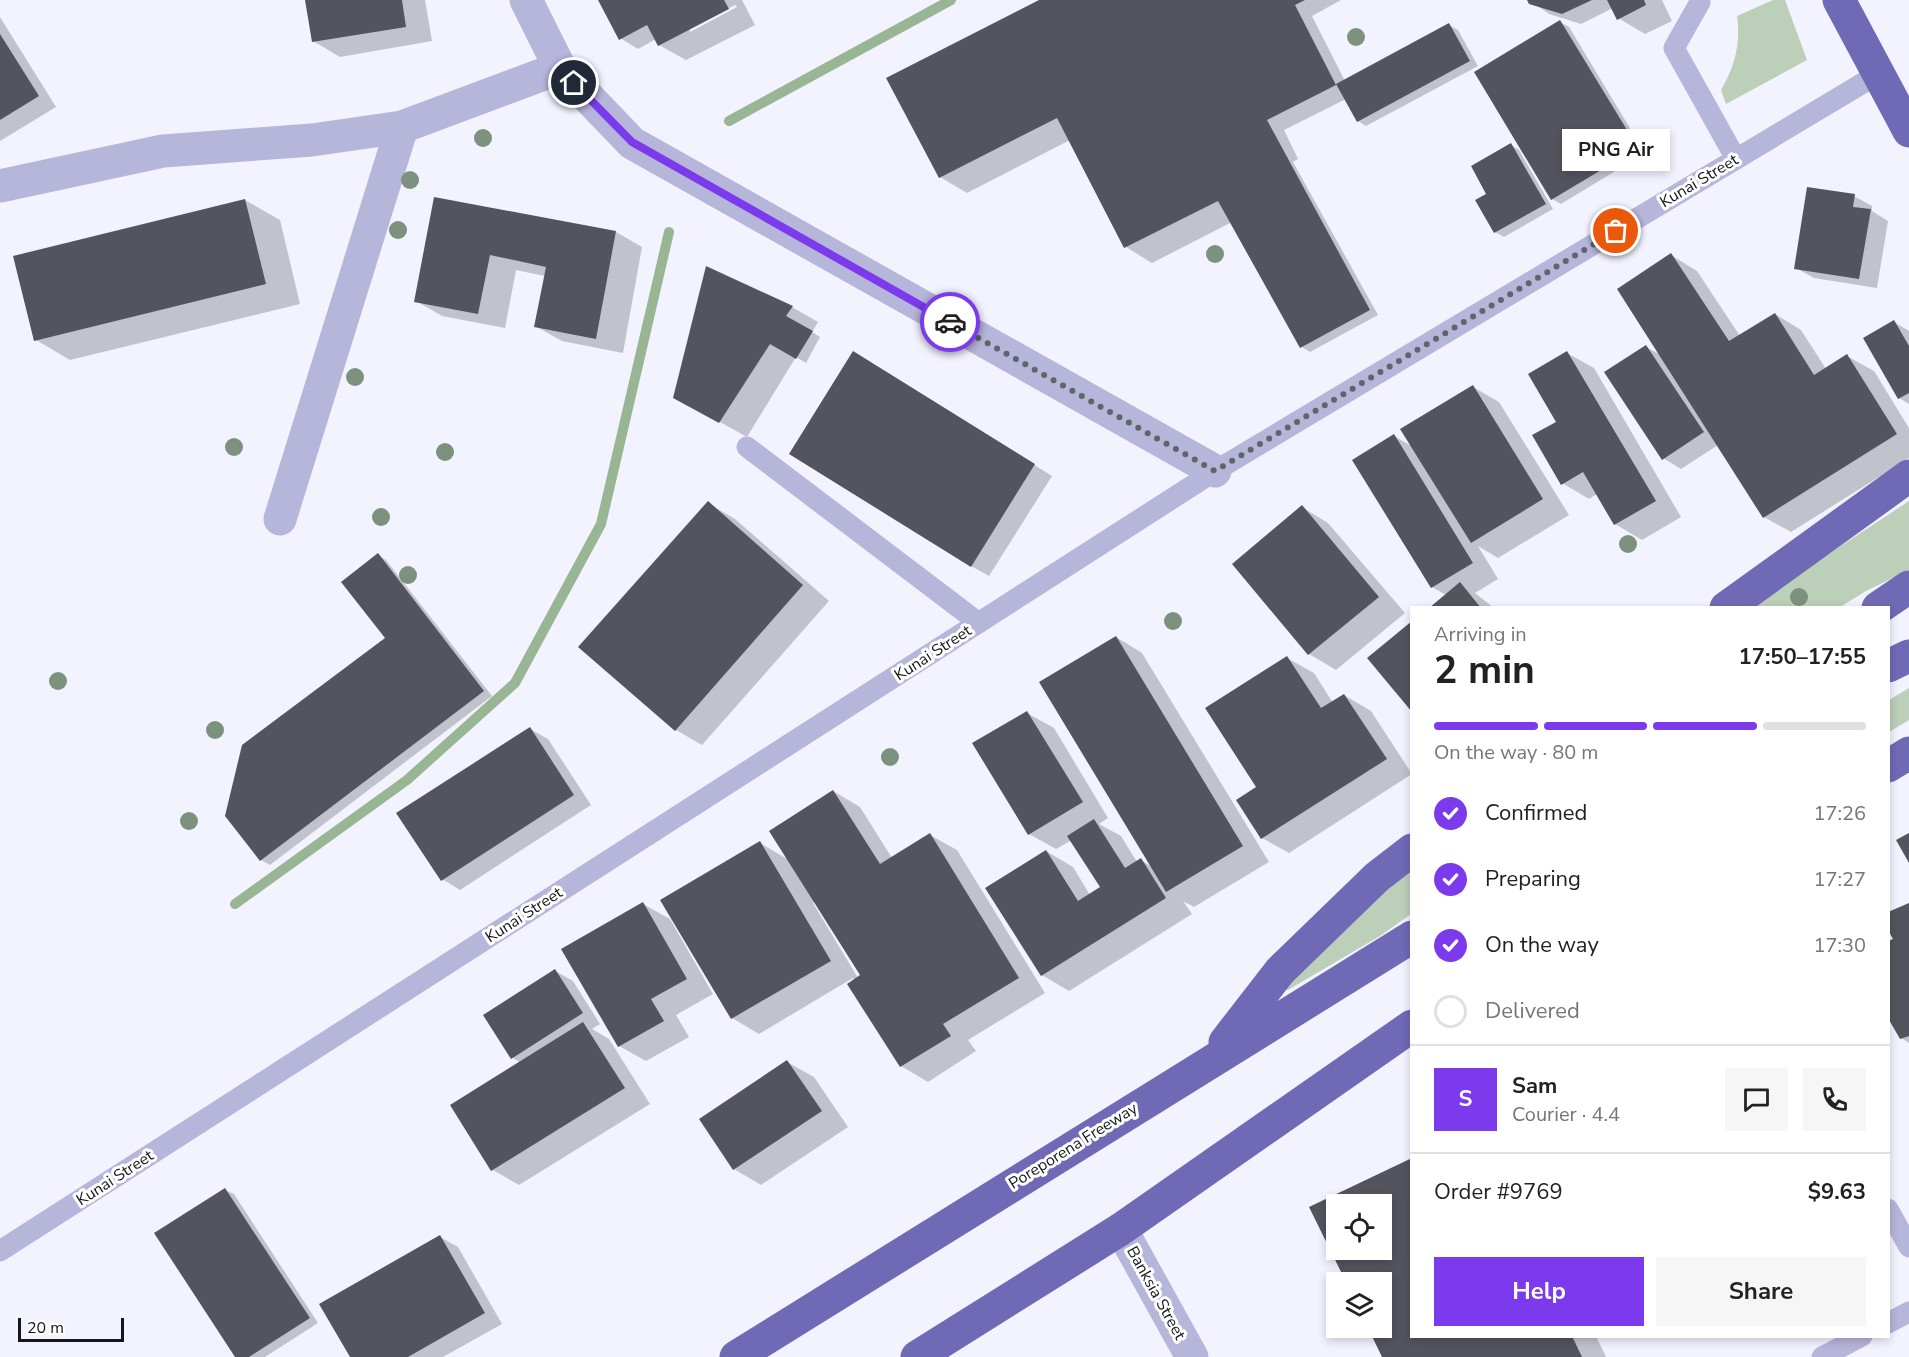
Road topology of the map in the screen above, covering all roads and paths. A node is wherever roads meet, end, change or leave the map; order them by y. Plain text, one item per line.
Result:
1 (526, 0) edge
2 (1839, 0) edge
3 (1700, 1) edge
4 (560, 68) junction
5 (1878, 74) junction
6 (402, 127) junction
7 (1909, 131) edge
8 (1736, 159) junction
9 (0, 186) edge
10 (747, 447) dead end
11 (1215, 471) junction
12 (1909, 476) edge
13 (280, 519) dead end
14 (1909, 587) edge
15 (1729, 606) edge
16 (1881, 606) edge
17 (979, 623) junction
18 (1909, 656) edge
19 (1890, 665) edge
20 (1909, 753) edge
21 (1890, 765) edge
22 (1410, 852) edge
23 (1410, 938) edge
24 (1407, 1032) edge
25 (1211, 1060) junction
26 (1890, 1213) edge
27 (1120, 1229) junction
28 (1909, 1247) edge
29 (0, 1251) edge
30 (1909, 1312) edge
31 (1890, 1322) edge
32 (1858, 1338) edge
33 (736, 1357) edge
34 (916, 1357) edge
35 (1192, 1357) edge
36 (1822, 1357) edge

1 - 4 street
2 - 5 highway
3 - 8 lane
4 - 6 street
4 - 11 street
5 - 7 highway
5 - 8 lane, Kunai Street
6 - 9 street
6 - 13 street
8 - 11 lane, Kunai Street
10 - 17 lane
11 - 17 lane, Kunai Street
12 - 15 highway
14 - 16 highway
17 - 29 lane, Kunai Street
18 - 19 highway
20 - 21 highway
22 - 25 highway
23 - 25 highway, Poreporena Freeway
24 - 27 highway
25 - 33 highway, Poreporena Freeway
26 - 28 lane
27 - 34 highway
27 - 35 street, Banksia Street
30 - 31 lane
32 - 36 lane

